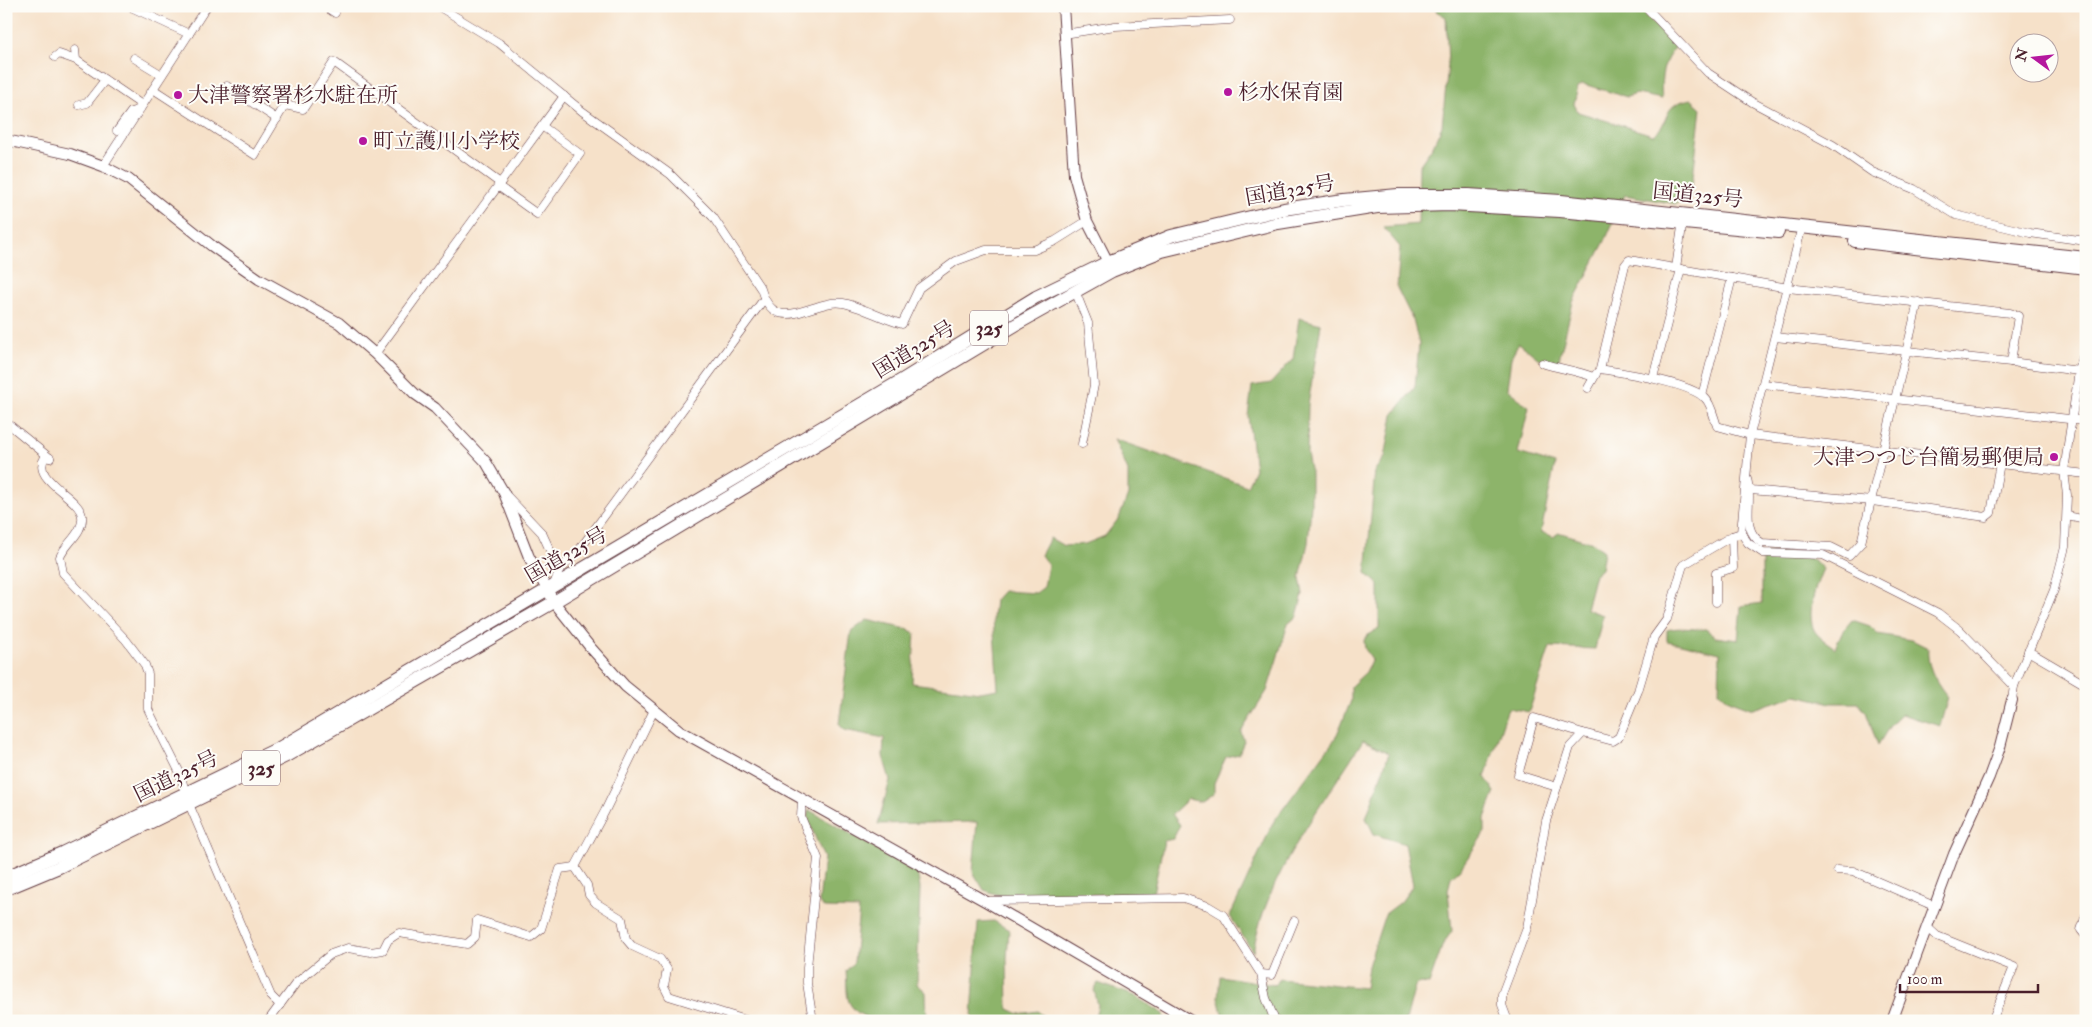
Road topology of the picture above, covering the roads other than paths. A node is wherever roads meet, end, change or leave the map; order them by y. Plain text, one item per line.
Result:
1 (134, 6) edge
2 (207, 6) edge
3 (324, 6) edge
4 (438, 6) edge
5 (1063, 6) edge
6 (1645, 6) edge
7 (335, 13) dead end
8 (1230, 20) dead end
9 (189, 34) junction
10 (1064, 34) junction
11 (75, 50) dead end
12 (54, 57) dead end
13 (134, 58) dead end
14 (76, 60) junction
15 (162, 75) junction
16 (105, 80) junction
17 (227, 86) dead end
18 (153, 90) junction
19 (564, 96) junction
20 (80, 105) dead end
21 (141, 107) junction
22 (277, 119) junction
23 (542, 126) junction
24 (117, 131) dead end
25 (6, 140) edge
26 (103, 166) junction
27 (499, 185) junction
28 (1683, 219) junction
29 (1087, 221) junction
30 (1801, 230) junction
31 (2086, 241) edge
32 (2086, 258) edge
33 (1110, 266) junction
34 (1678, 268) junction
35 (2086, 268) edge
36 (1732, 278) junction
37 (1788, 288) junction
38 (1076, 293) junction
39 (764, 299) junction
40 (1918, 302) junction
41 (1775, 337) junction
42 (2086, 347) edge
43 (1907, 351) junction
44 (375, 354) junction
45 (2011, 362) junction
46 (1542, 363) dead end
47 (1600, 369) junction
48 (2079, 371) junction
49 (1593, 377) junction
50 (1653, 378) junction
51 (1763, 384) junction
52 (1588, 388) dead end
53 (1702, 396) junction
54 (1896, 399) junction
55 (2073, 419) junction
56 (2086, 421) edge
57 (6, 422) edge
58 (1750, 435) junction
59 (1082, 444) dead end
60 (1884, 449) junction
61 (2000, 463) junction
62 (2064, 471) junction
63 (2086, 474) edge
64 (1746, 475) junction
65 (1751, 490) junction
66 (504, 493) junction
67 (1872, 501) junction
68 (2067, 516) junction
69 (2086, 520) edge
70 (1741, 533) junction
71 (1732, 536) junction
72 (559, 570) junction
73 (550, 587) junction
74 (554, 602) junction
75 (1716, 602) dead end
76 (2028, 651) junction
77 (2086, 685) edge
78 (2014, 686) junction
79 (2012, 700) joint
80 (654, 710) junction
81 (1583, 733) junction
82 (1557, 787) junction
83 (188, 798) junction
84 (802, 800) junction
85 (574, 867) junction
86 (1837, 870) dead end
87 (6, 877) edge
88 (6, 889) edge
89 (985, 902) junction
90 (1934, 906) junction
91 (2086, 915) edge
92 (1294, 921) dead end
93 (1926, 926) junction
94 (2086, 936) edge
95 (1261, 974) junction
96 (280, 1005) junction
97 (1994, 1016) dead end
98 (268, 1021) edge
99 (749, 1021) edge
100 (813, 1021) edge
101 (1191, 1021) edge
102 (1275, 1021) edge
103 (1508, 1021) edge
104 (1892, 1021) edge

1 - 9 street
2 - 9 street
3 - 7 street
4 - 19 street
5 - 10 street
6 - 31 street
8 - 10 street
9 - 15 street
10 - 29 street
11 - 14 street
12 - 14 street
13 - 15 street
14 - 16 street
15 - 18 street
16 - 20 street
16 - 21 street
17 - 22 street
18 - 21 street
18 - 22 street
19 - 23 street
19 - 39 street
21 - 24 street
21 - 26 street
22 - 27 street
23 - 27 street
23 - 27 street
25 - 26 street
26 - 44 street
27 - 44 street
28 - 30 highway, 国道325号 / 325
28 - 33 highway, 国道325号 / 325
28 - 34 street
29 - 33 street
29 - 39 street
30 - 32 highway, 国道325号 / 325
30 - 35 highway, 国道325号 / 325
30 - 37 street
33 - 38 highway, 国道325号 / 325
33 - 73 highway, 国道325号 / 325
34 - 36 street
34 - 47 street
34 - 50 street
36 - 37 street
36 - 53 street
37 - 40 street
37 - 41 street
38 - 59 street
38 - 74 highway, 国道325号 / 325
39 - 72 street
40 - 43 street
40 - 45 street
41 - 43 street
41 - 51 street
42 - 48 street
43 - 45 street
43 - 54 street
44 - 66 street
45 - 48 street
46 - 49 street
47 - 49 street
47 - 50 street
48 - 55 street
49 - 52 street
50 - 53 street
51 - 54 street
51 - 58 street
53 - 58 street
54 - 55 street
54 - 60 street
55 - 56 street
55 - 62 street
57 - 83 street
58 - 60 street
58 - 64 street
60 - 61 street
60 - 67 street
61 - 62 street
61 - 67 street
62 - 63 street
62 - 68 street
64 - 65 street
64 - 70 street
65 - 67 street
65 - 67 street
66 - 72 street
66 - 73 street
68 - 69 street
68 - 76 street
70 - 71 street
70 - 78 street
71 - 75 street
71 - 81 street
72 - 73 street
73 - 74 street
73 - 83 highway, 国道325号 / 325
74 - 80 street
74 - 83 highway, 国道325号 / 325
76 - 77 street
76 - 78 street
78 - 79 street
79 - 90 street
80 - 84 street
80 - 85 street
81 - 82 street
81 - 82 street
82 - 103 street
83 - 87 highway, 国道325号 / 325
83 - 88 highway, 国道325号 / 325
83 - 96 street
84 - 89 street
84 - 100 street
85 - 96 street
85 - 99 street
86 - 90 street
89 - 95 street
89 - 101 street
90 - 93 street
91 - 94 street
92 - 95 street
93 - 97 street
93 - 104 street
95 - 102 street
96 - 98 street

